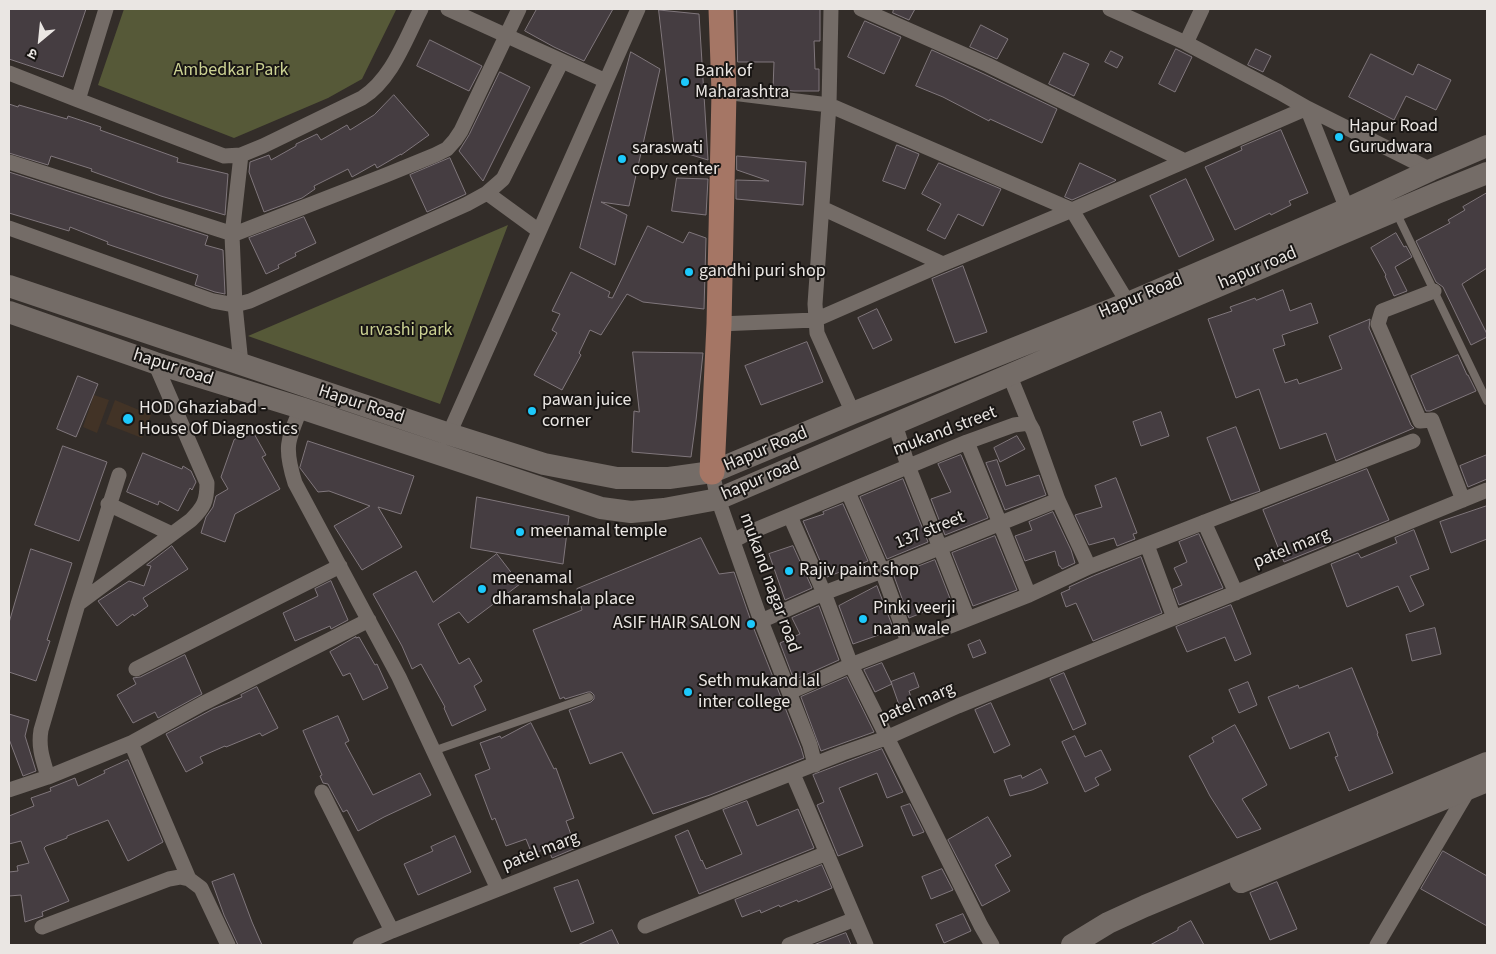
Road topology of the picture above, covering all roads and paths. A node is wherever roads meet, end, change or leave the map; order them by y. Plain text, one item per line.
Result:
1 (106, 9) edge
2 (421, 9) edge
3 (448, 9) edge
4 (519, 9) edge
5 (638, 9) edge
6 (720, 9) edge
7 (831, 9) edge
8 (861, 9) edge
9 (1110, 9) edge
10 (1202, 9) edge
11 (506, 35) junction
12 (1186, 43) junction
13 (562, 61) junction
14 (9, 73) edge
15 (606, 81) junction
16 (724, 92) junction
17 (78, 100) junction
18 (829, 105) junction
19 (1307, 108) junction
20 (1487, 146) edge
21 (241, 155) junction
22 (1185, 161) junction
23 (9, 162) edge
24 (1430, 170) junction
25 (1487, 173) edge
26 (486, 193) junction
27 (822, 208) junction
28 (1347, 209) junction
29 (1072, 210) junction
30 (1395, 211) junction
31 (9, 228) edge
32 (539, 231) junction
33 (232, 235) junction
34 (942, 264) junction
35 (12, 286) edge
36 (1434, 291) junction
37 (1128, 303) junction
38 (235, 305) junction
39 (9, 312) edge
40 (815, 320) junction
41 (718, 324) junction
42 (155, 362) junction
43 (241, 364) junction
44 (1009, 374) junction
45 (1487, 400) edge
46 (301, 408) junction
47 (853, 413) junction
48 (895, 424) junction
49 (1029, 424) junction
50 (449, 434) junction
51 (1412, 441) dead end
52 (966, 442) junction
53 (908, 466) junction
54 (712, 472) junction
55 (119, 475) dead end
56 (1487, 490) edge
57 (848, 492) junction
58 (718, 499) junction
59 (1058, 500) junction
60 (1463, 500) junction
61 (108, 504) junction
62 (790, 516) junction
63 (1204, 522) junction
64 (1000, 523) junction
65 (172, 534) junction
66 (733, 541) junction
67 (1147, 545) junction
68 (940, 547) junction
69 (340, 566) junction
70 (1089, 567) junction
71 (882, 571) junction
72 (824, 593) junction
73 (1236, 593) junction
74 (1029, 595) junction
75 (78, 604) junction
76 (1174, 618) junction
77 (968, 619) junction
78 (370, 620) junction
79 (761, 620) junction
80 (908, 642) junction
81 (851, 664) junction
82 (136, 669) dead end
83 (790, 692) junction
84 (589, 697) dead end
85 (886, 738) junction
86 (131, 743) junction
87 (434, 751) junction
88 (815, 765) junction
89 (793, 774) junction
90 (1483, 774) edge
91 (48, 777) junction
92 (9, 790) edge
93 (322, 792) dead end
94 (827, 853) junction
95 (189, 879) junction
96 (498, 889) junction
97 (855, 919) junction
98 (645, 926) dead end
99 (42, 927) dead end
100 (392, 931) junction
101 (228, 945) edge
102 (360, 945) edge
103 (789, 945) edge
104 (866, 945) edge
105 (992, 945) edge
106 (1072, 945) edge
107 (1093, 945) edge
108 (1377, 945) edge

1 - 17 street
2 - 21 street
3 - 11 street
4 - 11 street
5 - 15 street
6 - 16 main road
7 - 18 street
8 - 22 street
9 - 12 street
10 - 12 street
11 - 13 street
11 - 33 street
12 - 19 street
13 - 15 street
13 - 26 street
14 - 17 street
15 - 32 street
16 - 18 street
16 - 41 main road
17 - 21 street
18 - 27 street
18 - 29 street
19 - 22 street
19 - 24 street
19 - 28 street
20 - 24 main road, Hapur Road
21 - 33 street
22 - 29 street
23 - 33 street
24 - 28 main road, Hapur Road
25 - 30 main road, hapur road
26 - 32 street
26 - 38 street
27 - 34 street
27 - 40 street
28 - 37 main road, Hapur Road
29 - 34 street
29 - 37 street
30 - 36 lane
30 - 44 main road, hapur road
31 - 38 street
32 - 50 street
33 - 38 street
34 - 40 street
35 - 43 main road, Hapur Road
36 - 45 lane
36 - 60 street
37 - 47 main road, Hapur Road
38 - 43 street
39 - 42 main road, hapur road
40 - 41 street
40 - 47 street
41 - 54 main road
42 - 46 main road, hapur road
42 - 65 street
43 - 50 main road, Hapur Road
44 - 48 main road, hapur road
44 - 49 street
46 - 58 main road, hapur road
46 - 69 street
47 - 54 main road, Hapur Road
48 - 53 street
48 - 58 main road, hapur road
49 - 52 street, mukand street
49 - 59 street
50 - 54 main road, Hapur Road
51 - 63 street
52 - 53 street, mukand street
52 - 64 street
53 - 57 street, mukand street
53 - 68 street
54 - 58 street, mukand nagar road
55 - 61 street
56 - 60 street, patel marg
57 - 62 street, mukand street
57 - 71 street
58 - 66 street, mukand nagar road
59 - 64 street, 137 street
59 - 70 street
60 - 73 street, patel marg
61 - 65 street
61 - 75 street
62 - 66 street, mukand street
62 - 72 street
63 - 67 street
63 - 73 street
64 - 68 street, 137 street
64 - 74 street
65 - 75 street
66 - 79 street, mukand nagar road
67 - 70 street
67 - 76 street
68 - 71 street, 137 street
68 - 77 street
69 - 78 street
69 - 82 street
70 - 74 street
71 - 72 street, 137 street
71 - 80 street
72 - 79 street, 137 street
72 - 81 street
73 - 76 street, patel marg
74 - 77 street
75 - 91 street
76 - 85 street, patel marg
77 - 80 street
78 - 86 street
78 - 87 street
79 - 83 street, mukand nagar road
80 - 81 street
81 - 83 street
81 - 85 street
83 - 88 street, mukand nagar road
84 - 87 lane
85 - 88 street, patel marg
85 - 105 street
86 - 91 street
86 - 95 street
87 - 96 street
88 - 89 street, patel marg
89 - 94 street
89 - 96 street, patel marg
90 - 106 main road
90 - 107 main road
90 - 108 street
91 - 92 street
93 - 100 street
94 - 97 street
94 - 98 street
95 - 99 street
95 - 101 street
96 - 100 street, patel marg
97 - 103 street
97 - 104 street
100 - 102 street, patel marg

